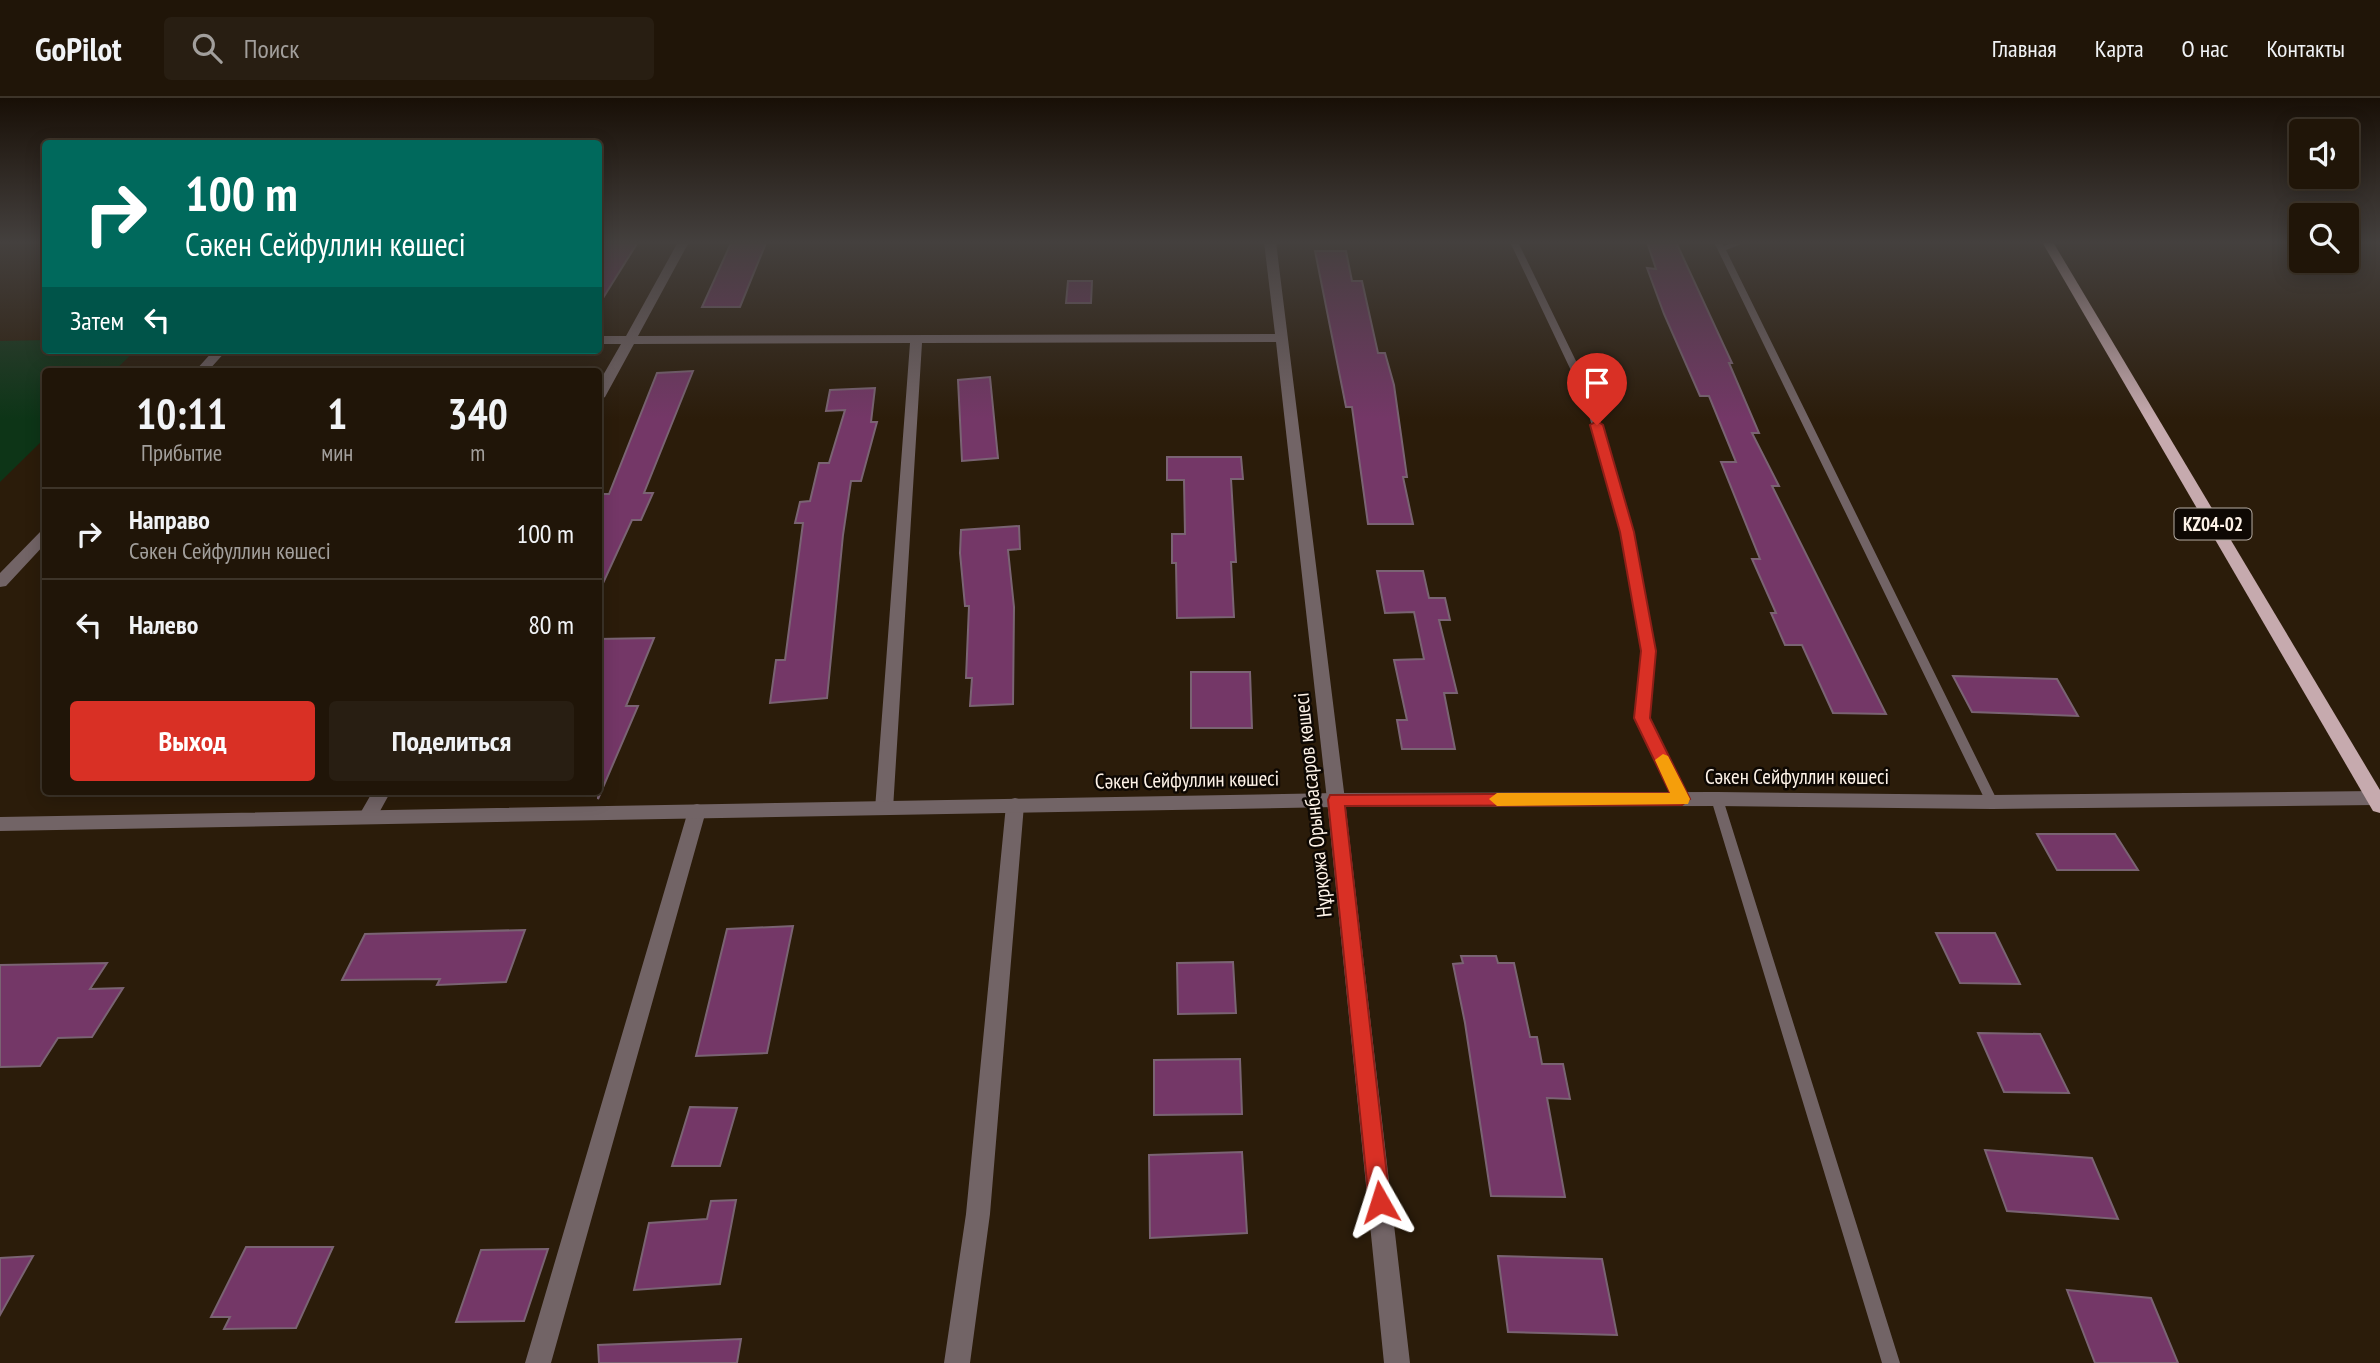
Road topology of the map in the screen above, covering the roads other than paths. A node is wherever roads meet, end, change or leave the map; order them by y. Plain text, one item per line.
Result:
1 (651, 301) edge
2 (1277, 301) edge
3 (1542, 301) edge
4 (1747, 301) edge
5 (2082, 301) edge
6 (1282, 338) junction
7 (916, 339) junction
8 (602, 340) edge
9 (630, 340) junction
10 (216, 354) edge
11 (204, 368) edge
12 (602, 390) edge
13 (42, 538) edge
14 (0, 582) edge
15 (380, 795) edge
16 (1682, 799) junction
17 (1717, 799) junction
18 (1336, 800) junction
19 (1992, 802) junction
20 (2378, 802) edge
21 (1015, 806) junction
22 (884, 809) junction
23 (697, 811) junction
24 (367, 817) junction
25 (0, 824) edge
26 (538, 1363) edge
27 (957, 1363) edge
28 (1397, 1363) edge
29 (1891, 1363) edge

1 - 9 street
2 - 6 street, Нұрқожа Орынбасаров көшесі
3 - 16 lane
4 - 19 lane
5 - 20 main road, KZ04-02
6 - 7 street
6 - 18 street, Нұрқожа Орынбасаров көшесі
7 - 9 street
7 - 22 street
8 - 9 street
9 - 12 street
10 - 11 street
13 - 14 street
15 - 24 street
16 - 17 street, Сәкен Сейфуллин көшесі
16 - 18 street, Сәкен Сейфуллин көшесі
17 - 19 street, Сәкен Сейфуллин көшесі
17 - 29 lane
18 - 21 street, Сәкен Сейфуллин көшесі
18 - 28 street, Нұрқожа Орынбасаров көшесі
19 - 20 street, Сәкен Сейфуллин көшесі
21 - 22 street, Сәкен Сейфуллин көшесі
21 - 27 street
22 - 23 street, Сәкен Сейфуллин көшесі
23 - 24 street, Сәкен Сейфуллин көшесі
23 - 26 street
24 - 25 street, Сәкен Сейфуллин көшесі

